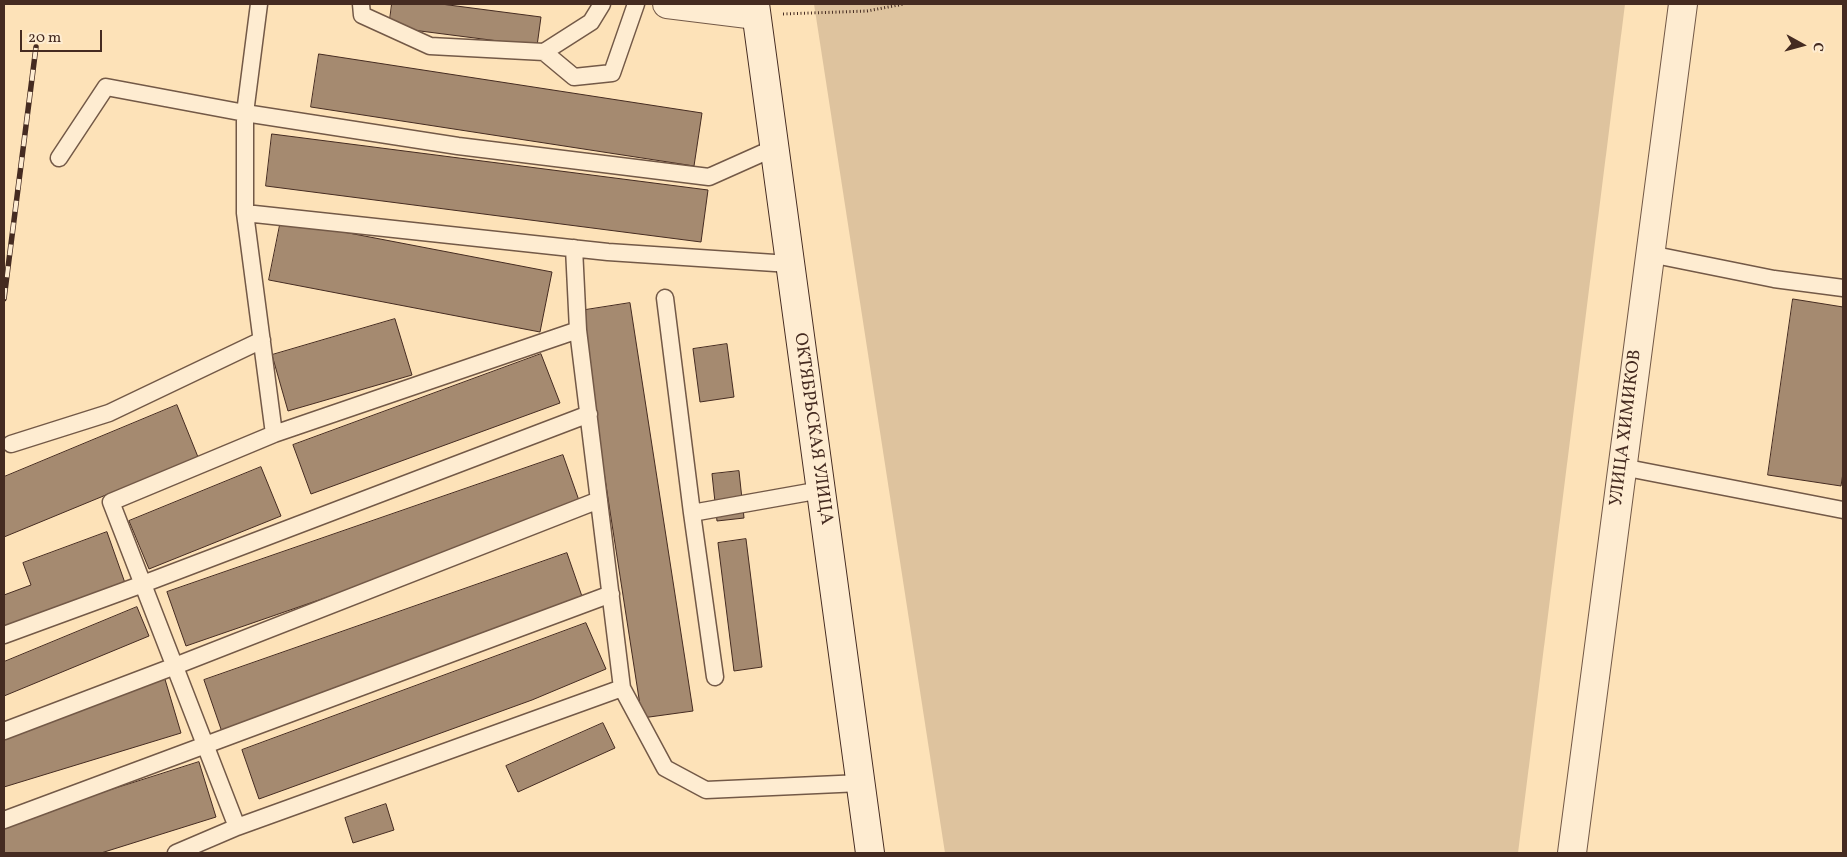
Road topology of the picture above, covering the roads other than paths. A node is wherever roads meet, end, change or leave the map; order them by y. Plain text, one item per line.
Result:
1 (259, 4) edge
2 (361, 4) edge
3 (602, 4) edge
4 (636, 4) edge
5 (666, 4) edge
6 (1682, 4) edge
7 (756, 9) edge
8 (544, 52) junction
9 (245, 112) junction
10 (774, 148) junction
11 (59, 158) dead end
12 (245, 213) junction
13 (574, 248) junction
14 (1650, 254) junction
15 (790, 264) junction
16 (1843, 288) edge
17 (665, 298) dead end
18 (578, 330) junction
19 (262, 340) junction
20 (589, 414) junction
21 (274, 434) junction
22 (11, 444) dead end
23 (1622, 467) junction
24 (820, 490) junction
25 (599, 500) junction
26 (1843, 510) edge
27 (692, 513) junction
28 (143, 584) junction
29 (611, 594) junction
30 (4, 635) edge
31 (175, 666) junction
32 (715, 676) dead end
33 (622, 688) junction
34 (4, 731) edge
35 (205, 744) junction
36 (861, 783) junction
37 (4, 820) edge
38 (237, 827) junction
39 (176, 853) edge
40 (870, 853) edge
41 (1572, 853) edge

1 - 9 lane
2 - 8 lane
3 - 8 lane
4 - 8 lane
5 - 7 street
6 - 14 street, УЛИЦА ХИМИКОВ
7 - 10 street, ОКТЯБРЬСКАЯ УЛИЦА
9 - 10 lane
9 - 11 lane
9 - 12 lane
10 - 15 street, ОКТЯБРЬСКАЯ УЛИЦА
12 - 13 lane
12 - 19 lane
13 - 15 lane
13 - 18 lane
14 - 16 lane
14 - 23 street, УЛИЦА ХИМИКОВ
15 - 24 street, ОКТЯБРЬСКАЯ УЛИЦА
17 - 27 lane
18 - 20 lane
18 - 21 lane
19 - 21 lane
19 - 22 lane
20 - 25 lane
20 - 28 lane
21 - 28 lane
23 - 26 lane
23 - 41 street, УЛИЦА ХИМИКОВ
24 - 27 lane
24 - 36 street, ОКТЯБРЬСКАЯ УЛИЦА
25 - 29 lane
25 - 31 lane
27 - 32 lane
28 - 30 lane
28 - 31 lane
29 - 33 lane
29 - 35 lane
31 - 34 lane
31 - 35 lane
33 - 36 lane
33 - 38 lane
35 - 37 lane
35 - 38 lane
36 - 40 street, ОКТЯБРЬСКАЯ УЛИЦА
38 - 39 lane

